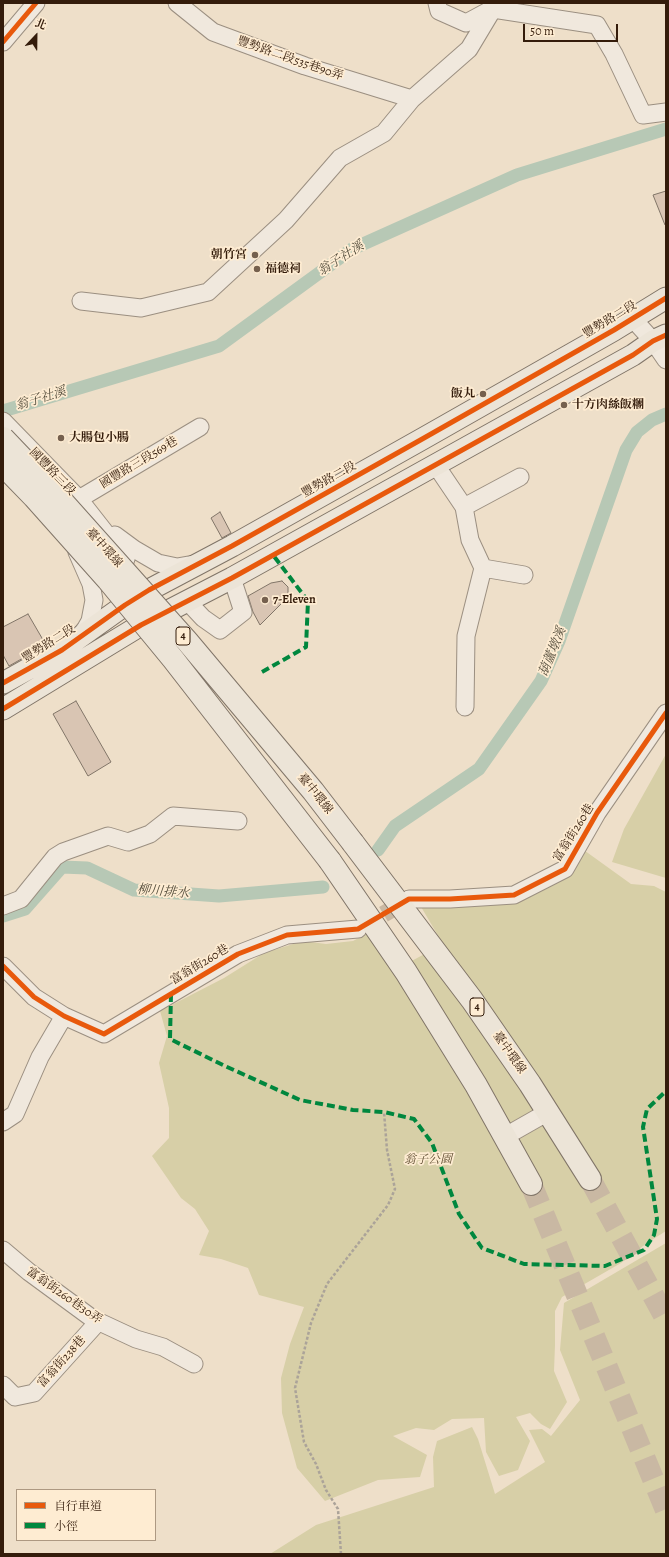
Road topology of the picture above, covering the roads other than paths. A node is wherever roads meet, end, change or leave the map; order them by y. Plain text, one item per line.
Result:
1 (36, 3) edge
2 (177, 3) edge
3 (438, 3) edge
4 (493, 6) edge
5 (3, 42) edge
6 (412, 99) junction
7 (666, 112) edge
8 (666, 298) edge
9 (81, 301) dead end
10 (633, 319) junction
11 (659, 338) edge
12 (666, 360) edge
13 (4, 427) edge
14 (200, 427) dead end
15 (436, 464) junction
16 (3, 465) edge
17 (3, 470) edge
18 (520, 477) dead end
19 (79, 499) junction
20 (464, 507) junction
21 (100, 524) junction
22 (71, 541) junction
23 (203, 561) junction
24 (483, 568) junction
25 (524, 575) dead end
26 (232, 578) junction
27 (149, 590) junction
28 (125, 605) junction
29 (179, 606) junction
30 (141, 625) junction
31 (78, 638) junction
32 (3, 683) edge
33 (465, 707) dead end
34 (3, 709) edge
35 (666, 713) edge
36 (238, 821) dead end
37 (409, 899) tunnel mouth
38 (3, 906) edge
39 (358, 929) tunnel mouth
40 (3, 966) edge
41 (64, 1016) junction
42 (548, 1112) junction
43 (3, 1122) edge
44 (504, 1137) junction
45 (590, 1179) tunnel mouth
46 (531, 1184) tunnel mouth
47 (3, 1250) edge
48 (98, 1322) junction
49 (194, 1364) dead end
50 (3, 1385) edge

1 - 5 street
2 - 6 street, 豐勢路二段535巷90弄
3 - 4 street
4 - 6 street
4 - 7 street
6 - 9 street
8 - 10 main road, 豐勢路二段
10 - 11 street
10 - 23 main road, 豐勢路二段
11 - 12 street
11 - 15 main road
13 - 19 street, 國豐路三段
13 - 42 highway, 臺中環線 / 4, bridge
14 - 19 street, 國豐路三段569巷
15 - 20 street
15 - 26 main road
16 - 44 highway, 臺中環線 / 4, bridge
17 - 22 street
18 - 20 street
19 - 21 street, 國豐路三段
20 - 24 street
21 - 23 street, 國豐路三段
21 - 27 street, 國豐路三段
22 - 28 street
22 - 31 street
23 - 27 main road, 豐勢路二段
24 - 25 street
24 - 33 street
26 - 29 main road
26 - 29 street, 國豐路三段
27 - 28 main road, 豐勢路二段
27 - 29 street, 國豐路三段
28 - 30 street
28 - 31 main road, 豐勢路二段
29 - 30 main road
30 - 34 main road
31 - 32 main road, 豐勢路二段
35 - 37 street, 富翁街260巷
36 - 38 street
39 - 41 street, 富翁街260巷
40 - 41 street
41 - 43 street
42 - 44 street
42 - 45 highway, 臺中環線 / 4
44 - 46 highway, 臺中環線 / 4
47 - 48 street, 富翁街260巷30弄
48 - 49 street, 富翁街260巷30弄
48 - 50 street, 富翁街238巷

